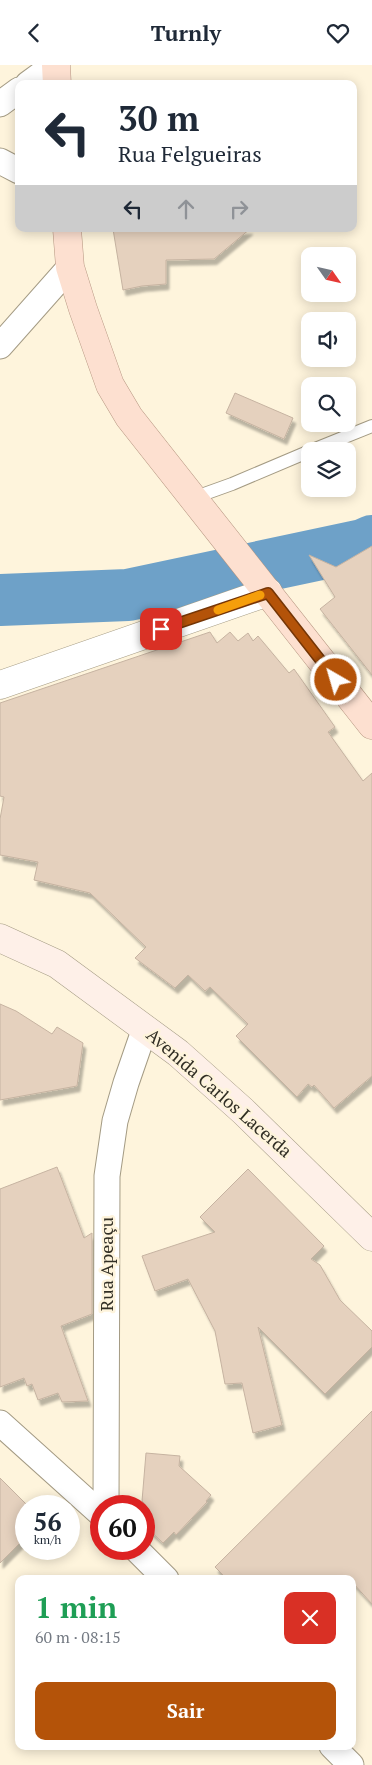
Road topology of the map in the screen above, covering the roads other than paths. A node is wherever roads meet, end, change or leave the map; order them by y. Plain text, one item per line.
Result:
1 (55, 65) edge
2 (34, 80) edge
3 (57, 80) edge
4 (15, 93) edge
5 (0, 104) edge
6 (0, 161) edge
7 (15, 169) edge
8 (67, 232) edge
9 (70, 267) junction
10 (0, 346) edge
11 (372, 425) edge
12 (331, 442) edge
13 (301, 455) edge
14 (193, 498) junction
15 (264, 588) junction
16 (0, 685) edge
17 (368, 711) edge
18 (0, 938) edge
19 (145, 1028) junction
20 (372, 1237) edge
21 (0, 1423) edge
22 (106, 1495) edge
23 (90, 1504) edge
24 (147, 1560) edge
25 (162, 1575) edge
26 (336, 1750) edge
27 (351, 1765) edge

1 - 2 street
1 - 3 main road
4 - 5 street
6 - 7 street
8 - 9 main road
9 - 10 street
9 - 14 main road
11 - 12 lane
13 - 14 lane
14 - 15 main road
15 - 16 street
15 - 17 main road
18 - 19 main road, Avenida Carlos Lacerda
19 - 20 main road, Avenida Carlos Lacerda
19 - 22 street, Rua Apeaçu
21 - 23 street
24 - 25 street
26 - 27 street

